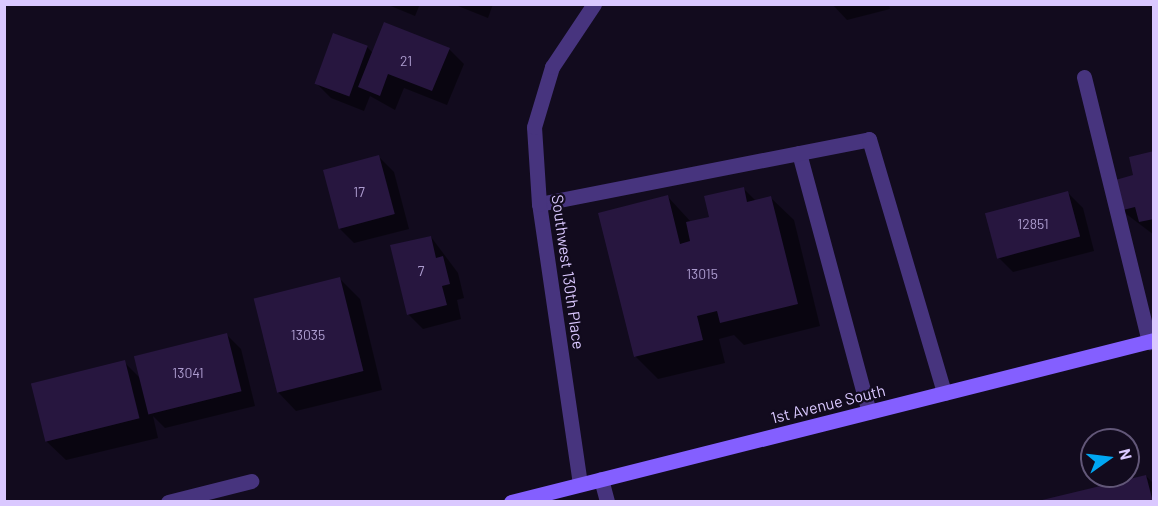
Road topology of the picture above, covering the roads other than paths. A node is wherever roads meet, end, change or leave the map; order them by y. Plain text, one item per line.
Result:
1 (594, 4) edge
2 (1084, 77) dead end
3 (799, 153) junction
4 (539, 204) junction
5 (1151, 341) edge
6 (944, 393) junction
7 (869, 412) junction
8 (601, 478) junction
9 (251, 481) dead end
10 (580, 484) junction
11 (168, 501) edge
12 (511, 501) edge
13 (608, 501) edge

1 - 4 street, Southwest 130th Place
2 - 5 street
3 - 4 street
3 - 6 street
3 - 7 street
4 - 10 street, Southwest 130th Place
5 - 6 main road, 1st Avenue South
6 - 7 main road, 1st Avenue South
7 - 8 main road, 1st Avenue South
8 - 10 main road, 1st Avenue South
8 - 13 street
9 - 11 street
10 - 12 main road, 1st Avenue South

